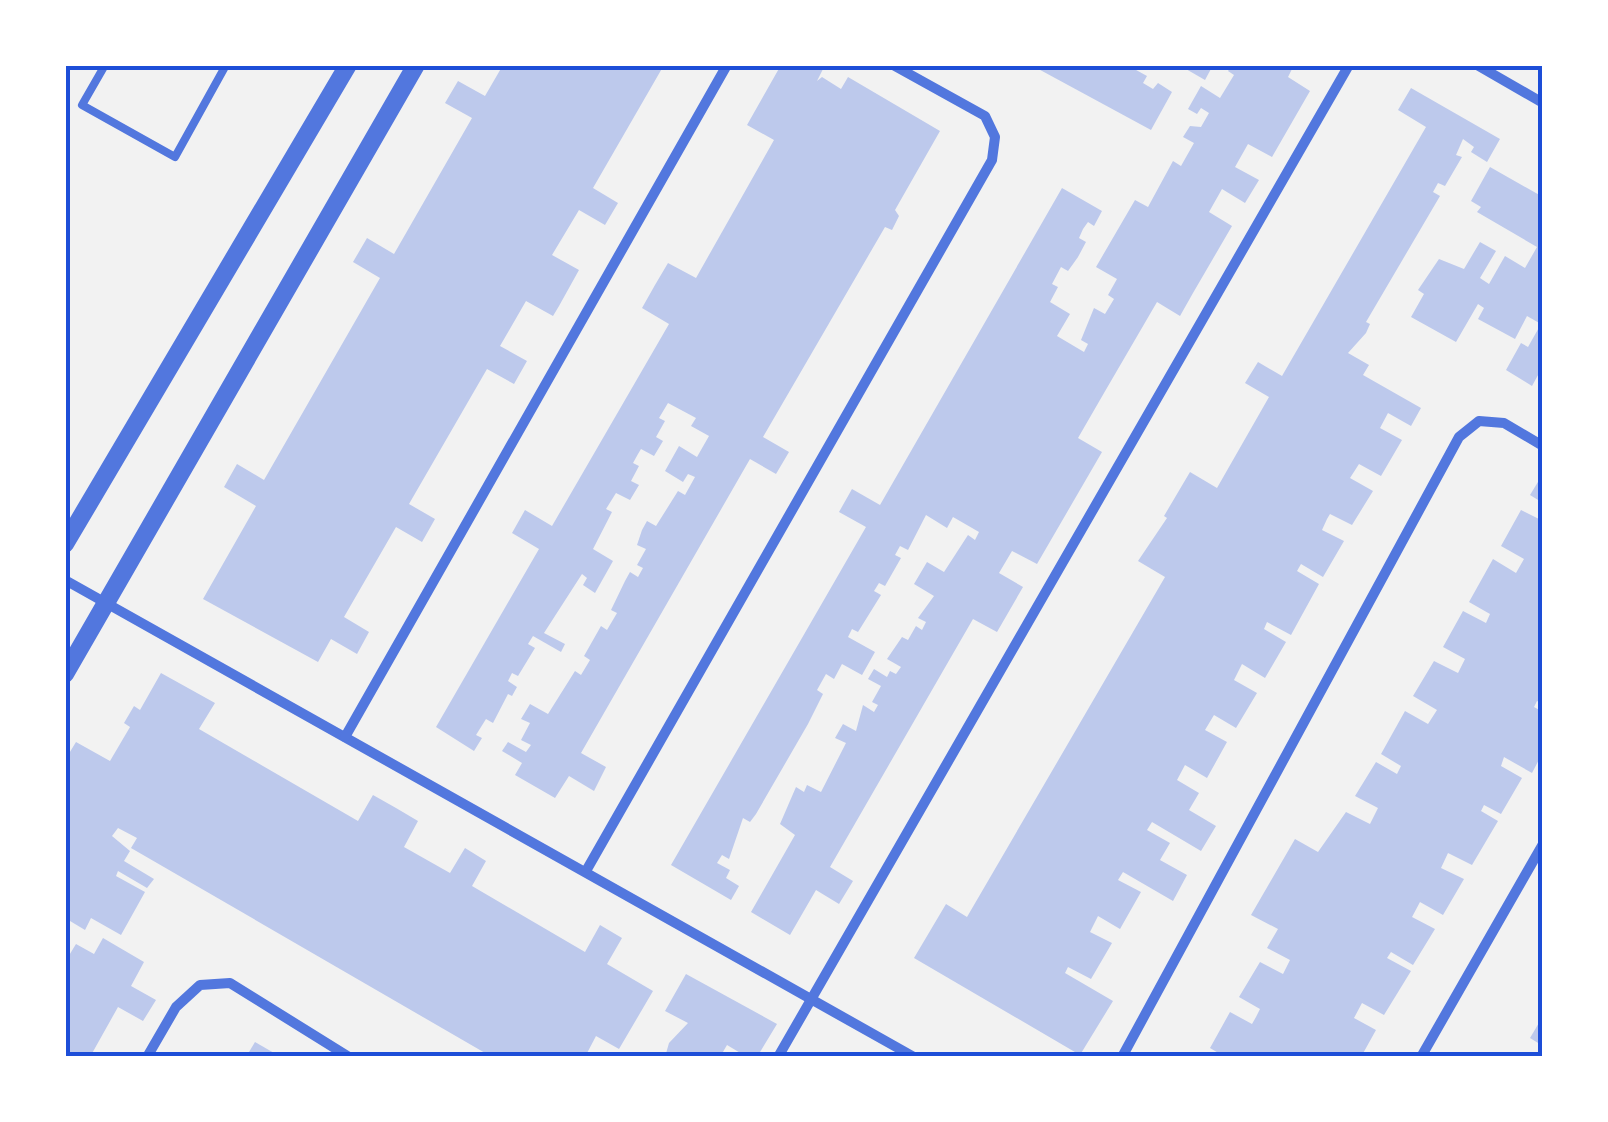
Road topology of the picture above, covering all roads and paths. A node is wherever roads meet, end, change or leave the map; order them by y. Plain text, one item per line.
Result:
1 (105, 65) edge
2 (226, 65) edge
3 (348, 65) edge
4 (416, 65) edge
5 (727, 65) edge
6 (893, 65) edge
7 (1349, 65) edge
8 (1476, 65) edge
9 (1543, 103) edge
10 (1543, 446) edge
11 (65, 544) edge
12 (65, 580) edge
13 (107, 604) junction
14 (65, 674) edge
15 (345, 737) junction
16 (1543, 844) edge
17 (586, 871) junction
18 (812, 1000) junction
19 (147, 1057) edge
20 (349, 1057) edge
21 (778, 1057) edge
22 (914, 1057) edge
23 (1122, 1057) edge
24 (1420, 1057) edge

1 - 2 lane
3 - 11 street
4 - 13 street
5 - 15 street
6 - 17 street
7 - 18 street
8 - 9 street
10 - 23 street
12 - 13 street
13 - 14 street
13 - 15 street
15 - 17 street
16 - 24 street
17 - 18 street
18 - 21 street
18 - 22 street
19 - 20 street

